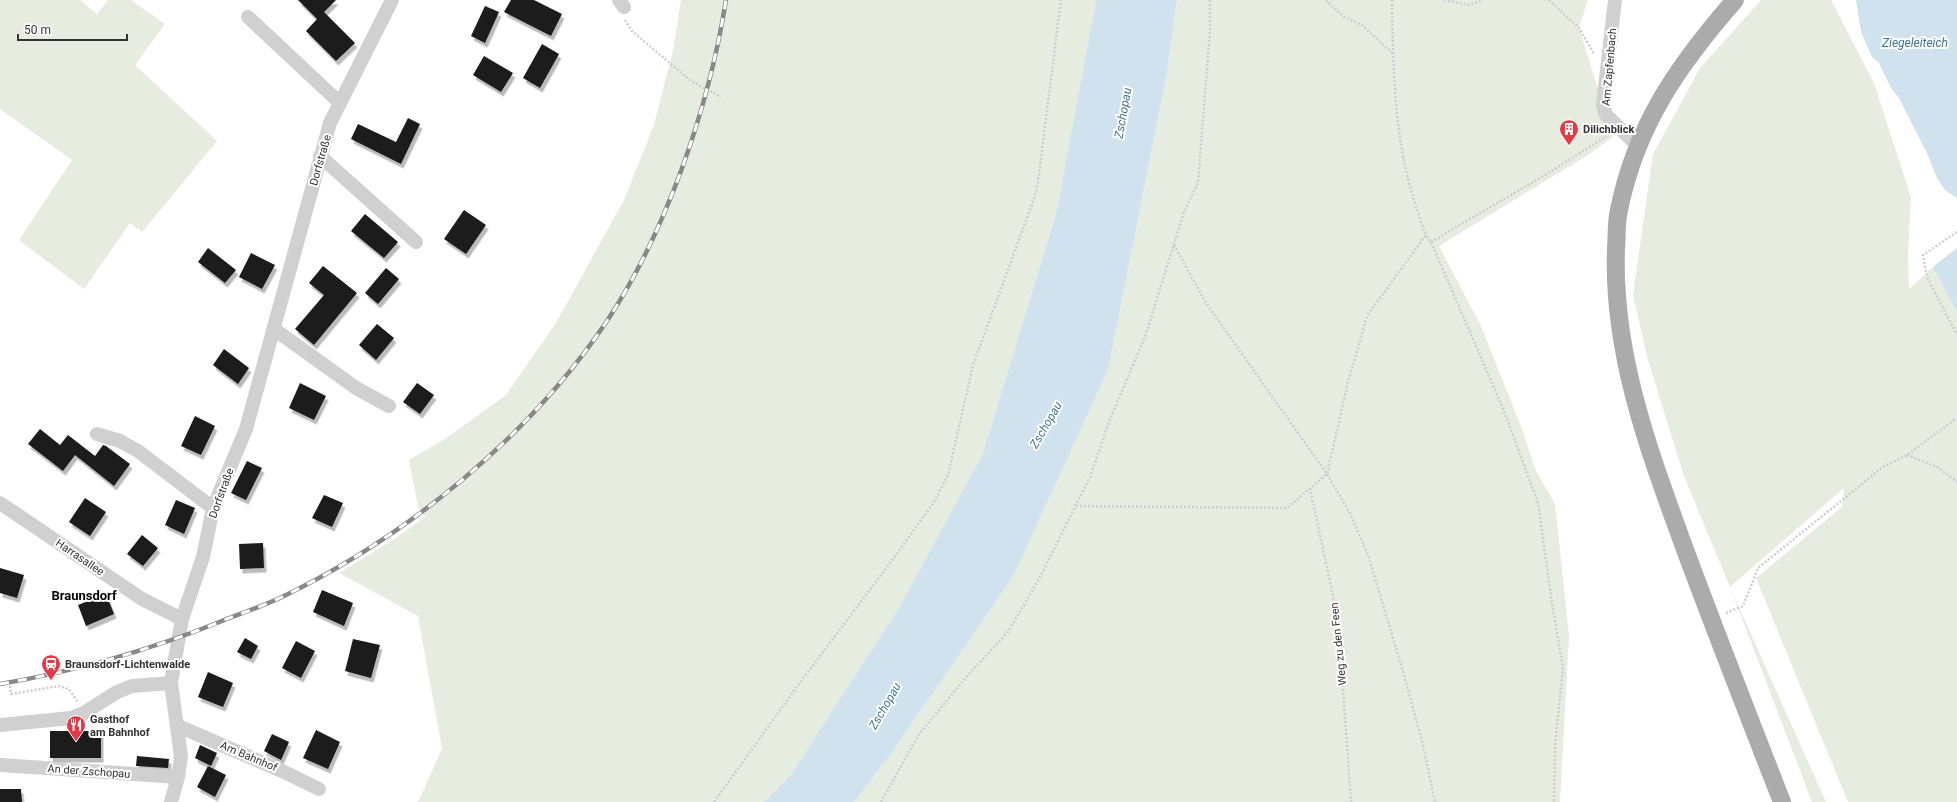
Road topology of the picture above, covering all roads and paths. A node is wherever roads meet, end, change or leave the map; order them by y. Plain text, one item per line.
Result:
1 (392, 0) edge
2 (1062, 0) edge
3 (1210, 0) edge
4 (1326, 0) edge
5 (1392, 0) edge
6 (1444, 0) edge
7 (1483, 0) edge
8 (1549, 0) edge
9 (1615, 0) edge
10 (1735, 0) edge
11 (622, 4) edge
12 (248, 17) dead end
13 (1393, 54) junction
14 (1607, 77) junction
15 (721, 97) dead end
16 (340, 103) junction
17 (1619, 128) junction
18 (1637, 145) junction
19 (320, 156) junction
20 (1957, 232) edge
21 (1426, 235) junction
22 (416, 242) dead end
23 (1431, 242) junction
24 (1174, 245) junction
25 (274, 329) junction
26 (1957, 335) edge
27 (389, 406) dead end
28 (1957, 418) edge
29 (97, 434) dead end
30 (1907, 455) junction
31 (1327, 474) junction
32 (1957, 482) edge
33 (1310, 488) junction
34 (0, 503) edge
35 (1076, 506) junction
36 (213, 508) junction
37 (182, 619) junction
38 (1711, 620) junction
39 (171, 682) junction
40 (10, 686) dead end
41 (84, 713) junction
42 (0, 725) edge
43 (178, 726) junction
44 (1, 765) edge
45 (178, 777) junction
46 (319, 789) dead end
47 (171, 802) edge
48 (714, 802) edge
49 (881, 802) edge
50 (1351, 802) edge
51 (1435, 802) edge
52 (1554, 802) edge
53 (1782, 802) edge

1 - 16 street, Dorfstraße
2 - 48 path
3 - 24 path
4 - 13 path
5 - 13 path
6 - 7 path
8 - 14 path
9 - 14 street, Am Zapfenbach
10 - 18 main road
11 - 15 path
12 - 16 street
13 - 21 path
14 - 17 street, Am Zapfenbach
16 - 19 street, Dorfstraße
17 - 18 street, Am Zapfenbach
17 - 23 path
18 - 38 main road
19 - 22 street
19 - 25 street, Dorfstraße
20 - 26 path
21 - 23 path
21 - 31 path
23 - 52 path
24 - 31 path
24 - 35 path
25 - 27 street
25 - 36 street, Dorfstraße
28 - 30 path
29 - 36 street
30 - 32 path
30 - 38 path
31 - 33 path
31 - 51 path
33 - 35 path
33 - 50 path, Weg zu den Feen
34 - 37 street, Harrasallee
35 - 49 path
36 - 37 street, Dorfstraße
37 - 39 street, Dorfstraße
38 - 53 main road
39 - 41 street
39 - 43 street
40 - 41 path
41 - 42 street
43 - 45 street
43 - 46 street, Am Bahnhof
44 - 45 street, An der Zschopau
45 - 47 street

